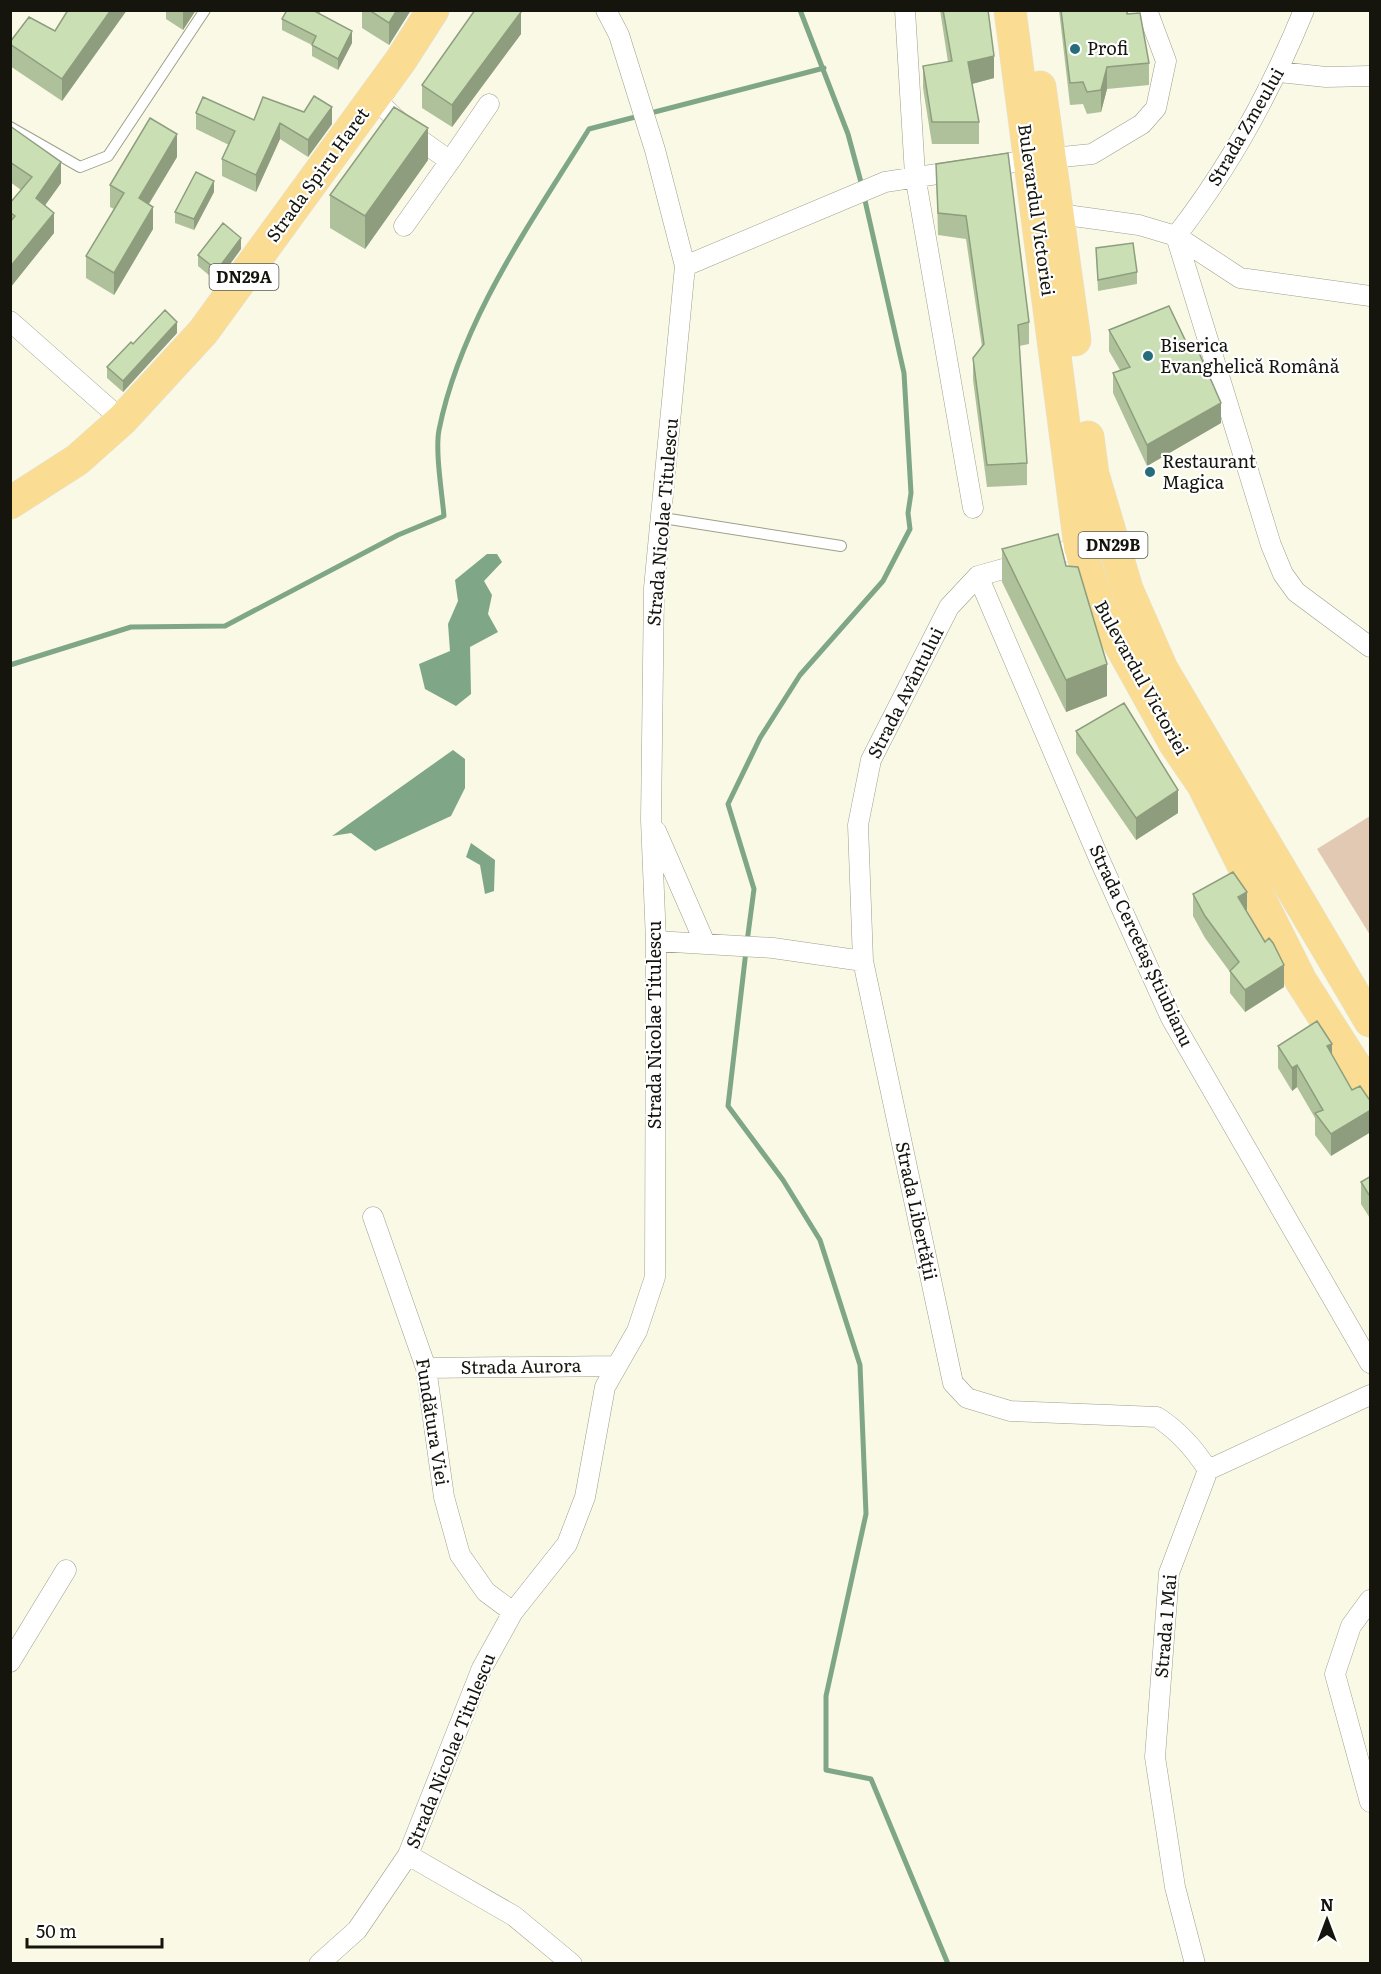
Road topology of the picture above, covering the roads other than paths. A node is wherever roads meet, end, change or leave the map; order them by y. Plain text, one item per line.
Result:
1 (205, 10) edge
2 (433, 10) edge
3 (606, 10) edge
4 (905, 10) edge
5 (1010, 10) edge
6 (1030, 10) edge
7 (1147, 10) edge
8 (1304, 10) edge
9 (1279, 72) junction
10 (1371, 76) edge
11 (374, 98) junction
12 (489, 104) dead end
13 (10, 127) edge
14 (1040, 159) junction
15 (450, 161) junction
16 (915, 176) junction
17 (1059, 214) junction
18 (404, 226) dead end
19 (1176, 237) junction
20 (685, 266) junction
21 (1371, 296) edge
22 (10, 321) edge
23 (122, 420) junction
24 (10, 503) edge
25 (974, 508) dead end
26 (663, 518) junction
27 (1111, 540) junction
28 (841, 546) dead end
29 (1080, 547) junction
30 (978, 576) junction
31 (1371, 647) edge
32 (651, 820) junction
33 (656, 941) junction
34 (704, 942) junction
35 (862, 961) junction
36 (1371, 1021) edge
37 (1371, 1089) edge
38 (373, 1217) dead end
39 (1371, 1363) edge
40 (616, 1366) junction
41 (426, 1368) junction
42 (1371, 1395) edge
43 (1208, 1470) junction
44 (66, 1570) dead end
45 (1371, 1600) edge
46 (513, 1612) junction
47 (10, 1662) edge
48 (1371, 1802) edge
49 (408, 1855) junction
50 (319, 1964) edge
51 (572, 1964) edge
52 (1195, 1964) edge

1 - 13 lane
2 - 11 main road, Strada Spiru Haret / DN29A
3 - 20 street, Strada Nicolae Titulescu
4 - 16 street
5 - 14 main road, Bulevardul Victoriei / DN29B
6 - 14 main road, Bulevardul Victoriei / DN29B
7 - 14 street
8 - 9 street, Strada Zmeului
9 - 10 street
9 - 19 street, Strada Zmeului
11 - 15 street
11 - 23 main road, Strada Spiru Haret / DN29A
12 - 15 street
14 - 16 street
14 - 17 main road, Bulevardul Victoriei / DN29B
14 - 29 main road, Bulevardul Victoriei / DN29B
15 - 18 street
16 - 20 street
16 - 25 street
17 - 19 street
17 - 27 main road, Bulevardul Victoriei / DN29B
19 - 21 street
19 - 31 street
20 - 26 street, Strada Nicolae Titulescu
22 - 23 street
23 - 24 main road, Strada Spiru Haret / DN29A
26 - 28 lane
26 - 32 street, Strada Nicolae Titulescu
27 - 29 street
27 - 36 main road, Bulevardul Victoriei / DN29B
29 - 30 street
29 - 37 main road, Bulevardul Victoriei / DN29B
30 - 35 street, Strada Avântului
30 - 39 street, Strada Cercetaș Știubianu
32 - 33 street, Strada Nicolae Titulescu
32 - 34 street
33 - 34 street
33 - 40 street, Strada Nicolae Titulescu
34 - 35 street
35 - 43 street, Strada Libertății
38 - 41 street, Fundătura Viei
40 - 41 street, Strada Aurora
40 - 46 street, Strada Nicolae Titulescu
41 - 46 street, Fundătura Viei
42 - 43 street
43 - 52 street, Strada 1 Mai
44 - 47 street
45 - 48 street
46 - 49 street, Strada Nicolae Titulescu
49 - 50 street, Strada Nicolae Titulescu
49 - 51 street

